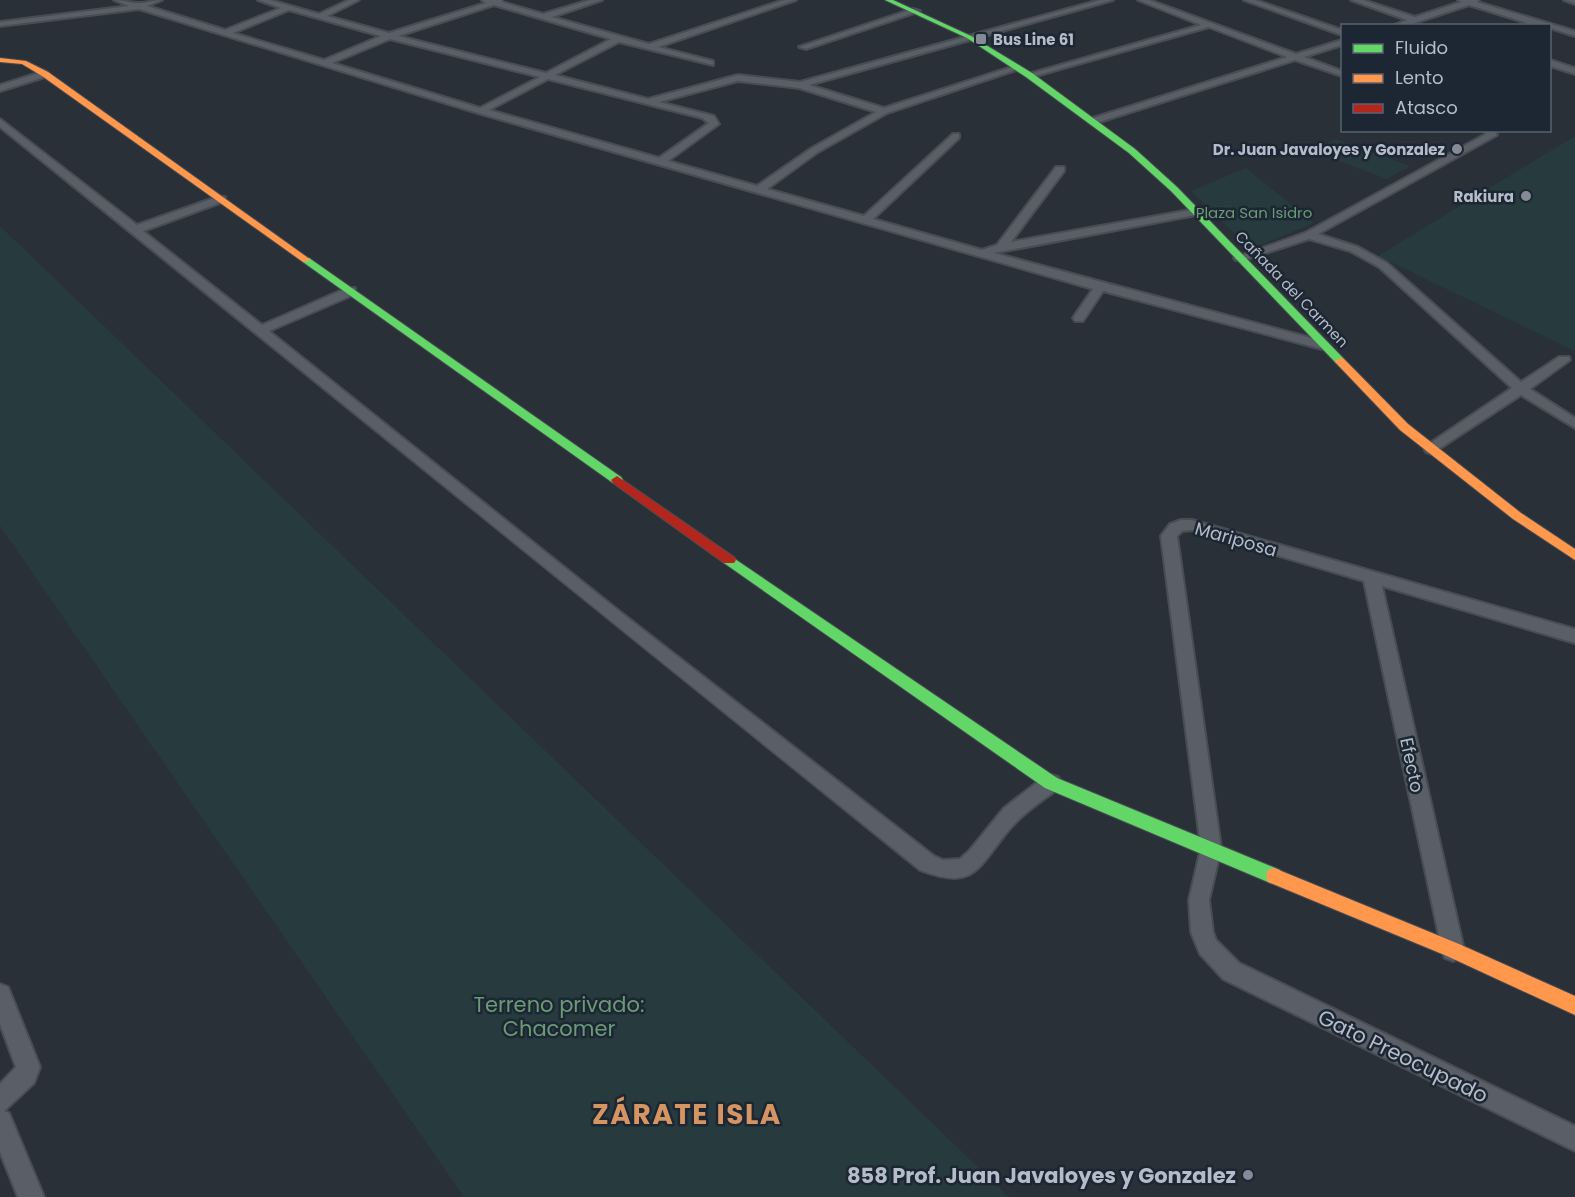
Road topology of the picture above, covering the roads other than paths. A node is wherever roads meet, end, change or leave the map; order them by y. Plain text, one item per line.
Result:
1 (118, 0) edge
2 (158, 0) edge
3 (262, 0) edge
4 (355, 0) edge
5 (598, 0) edge
6 (792, 0) edge
7 (888, 0) edge
8 (1108, 0) edge
9 (1142, 0) edge
10 (1248, 0) edge
11 (1355, 0) edge
12 (1568, 0) edge
13 (495, 1) edge
14 (1469, 1) edge
15 (1575, 2) edge
16 (138, 7) junction
17 (288, 8) junction
18 (916, 11) junction
19 (320, 16) junction
20 (543, 17) junction
21 (1415, 20) junction
22 (0, 24) edge
23 (1402, 24) edge
24 (1427, 24) edge
25 (1542, 24) edge
26 (1208, 25) junction
27 (1551, 27) edge
28 (225, 33) junction
29 (1341, 33) edge
30 (1575, 34) edge
31 (389, 36) junction
32 (969, 36) junction
33 (618, 39) junction
34 (1341, 42) edge
35 (648, 47) junction
36 (803, 47) dead end
37 (1297, 57) junction
38 (0, 60) edge
39 (324, 63) junction
40 (710, 63) dead end
41 (1551, 63) edge
42 (1575, 71) edge
43 (1024, 72) junction
44 (45, 74) junction
45 (1341, 74) edge
46 (546, 76) junction
47 (800, 85) junction
48 (0, 88) edge
49 (647, 102) junction
50 (481, 111) junction
51 (884, 111) junction
52 (1093, 121) junction
53 (0, 122) edge
54 (1490, 132) edge
55 (956, 136) dead end
56 (662, 161) junction
57 (1060, 169) dead end
58 (760, 189) junction
59 (221, 199) junction
60 (1196, 212) junction
61 (867, 219) junction
62 (137, 229) junction
63 (1310, 236) junction
64 (1000, 247) junction
65 (986, 252) junction
66 (1240, 258) junction
67 (1100, 287) junction
68 (351, 291) junction
69 (1079, 318) dead end
70 (260, 330) junction
71 (1322, 345) junction
72 (1564, 360) dead end
73 (1522, 390) junction
74 (1575, 424) edge
75 (1431, 449) junction
76 (1575, 555) edge
77 (1372, 579) junction
78 (1575, 636) edge
79 (1051, 783) junction
80 (1211, 848) junction
81 (1453, 950) junction
82 (0, 995) edge
83 (1575, 1006) edge
84 (0, 1101) edge
85 (0, 1122) edge
86 (1575, 1139) edge
87 (31, 1197) edge

1 - 16 street
2 - 16 street
3 - 17 street
4 - 19 street
5 - 20 street
6 - 35 street
7 - 18 street, Cañada del Carmen
8 - 32 street
9 - 26 street
10 - 29 street
11 - 21 street
12 - 15 street
13 - 20 street
13 - 31 street
14 - 21 street
14 - 25 street
16 - 22 street
16 - 28 street
17 - 19 street
17 - 28 street
18 - 32 street, Cañada del Carmen
18 - 36 street
19 - 31 street
20 - 33 street
21 - 23 street
21 - 24 street
26 - 37 street
26 - 43 street
27 - 30 street
28 - 39 street
31 - 39 street
31 - 46 street
32 - 43 street, Cañada del Carmen
32 - 47 street
33 - 35 street
33 - 46 street
34 - 37 street
35 - 40 street
37 - 45 street
37 - 52 street
38 - 44 street
39 - 50 street
41 - 42 street
43 - 51 street
43 - 52 street, Cañada del Carmen
44 - 48 street
44 - 59 street
46 - 49 street
46 - 50 street
47 - 49 street
47 - 51 street
49 - 56 street
50 - 56 street
51 - 58 street
52 - 60 street, Cañada del Carmen
53 - 62 street
54 - 63 street
55 - 61 street
56 - 58 street
57 - 64 street
58 - 61 street
59 - 62 street
59 - 68 street
60 - 64 street
60 - 66 street, Cañada del Carmen
61 - 65 street
62 - 70 street
63 - 66 street
63 - 73 street
64 - 65 street
65 - 67 street
66 - 71 street, Cañada del Carmen
67 - 69 street
67 - 71 street
68 - 70 street
68 - 79 street
70 - 79 street
71 - 75 street, Cañada del Carmen
72 - 73 street
73 - 74 street
73 - 75 street
75 - 76 street, Cañada del Carmen
77 - 78 street, Mariposa
77 - 80 street, Mariposa
77 - 81 street, Efecto
79 - 80 street
80 - 81 street
80 - 86 street, Gato Preocupado
81 - 83 street
82 - 84 street
85 - 87 street

